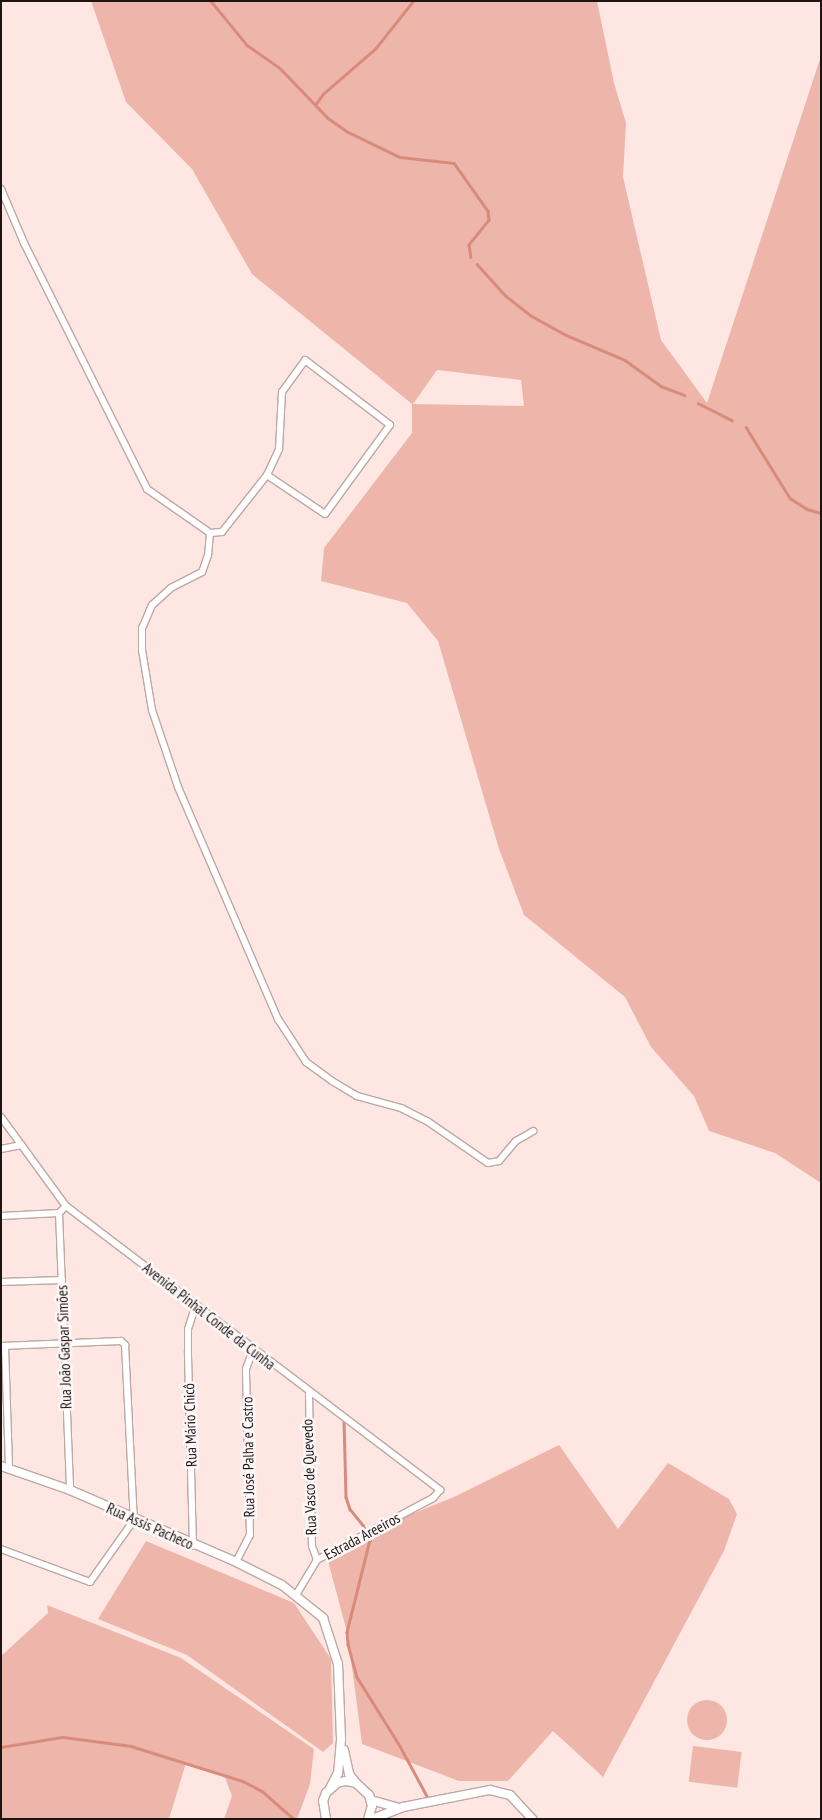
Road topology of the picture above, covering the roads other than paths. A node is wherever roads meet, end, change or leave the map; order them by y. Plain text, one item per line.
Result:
1 (1, 189) edge
2 (267, 475) junction
3 (210, 533) junction
4 (1, 1117) edge
5 (533, 1131) dead end
6 (22, 1145) junction
7 (1, 1149) edge
8 (66, 1206) junction
9 (59, 1213) junction
10 (1, 1216) edge
11 (62, 1280) junction
12 (1, 1282) edge
13 (196, 1305) junction
14 (64, 1342) junction
15 (3, 1346) edge
16 (253, 1350) junction
17 (309, 1393) junction
18 (5, 1467) edge
19 (70, 1490) junction
20 (440, 1490) joint
21 (134, 1520) junction
22 (193, 1546) junction
23 (1, 1548) edge
24 (317, 1560) junction
25 (236, 1562) junction
26 (296, 1595) junction
27 (342, 1740) junction
28 (356, 1783) junction
29 (330, 1788) junction
30 (371, 1800) junction
31 (403, 1807) junction
32 (326, 1819) edge
33 (370, 1819) edge
34 (532, 1819) edge

1 - 3 street
2 - 2 street
2 - 3 street
3 - 5 street
4 - 6 street, Avenida Pinhal Conde da Cunha
6 - 7 street
6 - 8 street, Avenida Pinhal Conde da Cunha
8 - 9 street
8 - 13 street, Avenida Pinhal Conde da Cunha
9 - 10 street
9 - 11 street, Rua João Gaspar Simões
11 - 12 street
11 - 14 street, Rua João Gaspar Simões
13 - 16 street, Avenida Pinhal Conde da Cunha
13 - 22 street, Rua Mário Chicô
14 - 15 street
14 - 19 street, Rua João Gaspar Simões
14 - 21 street
15 - 18 street
16 - 17 street, Avenida Pinhal Conde da Cunha
16 - 25 street, Rua José Palha e Castro
17 - 20 street, Avenida Pinhal Conde da Cunha
17 - 24 street, Rua Vasco de Quevedo
18 - 19 street, Rua Assis Pacheco
19 - 21 street, Rua Assis Pacheco
20 - 24 street, Estrada Areeiros
21 - 22 street, Rua Assis Pacheco
21 - 23 street
22 - 25 street, Rua Assis Pacheco
24 - 26 street, Estrada Areeiros
25 - 26 street, Rua Assis Pacheco
26 - 27 street, Rua Assis Pacheco
27 - 28 street
27 - 29 street
28 - 29 street
28 - 30 street
29 - 32 street
30 - 31 street
30 - 33 street
31 - 33 street
31 - 34 street

